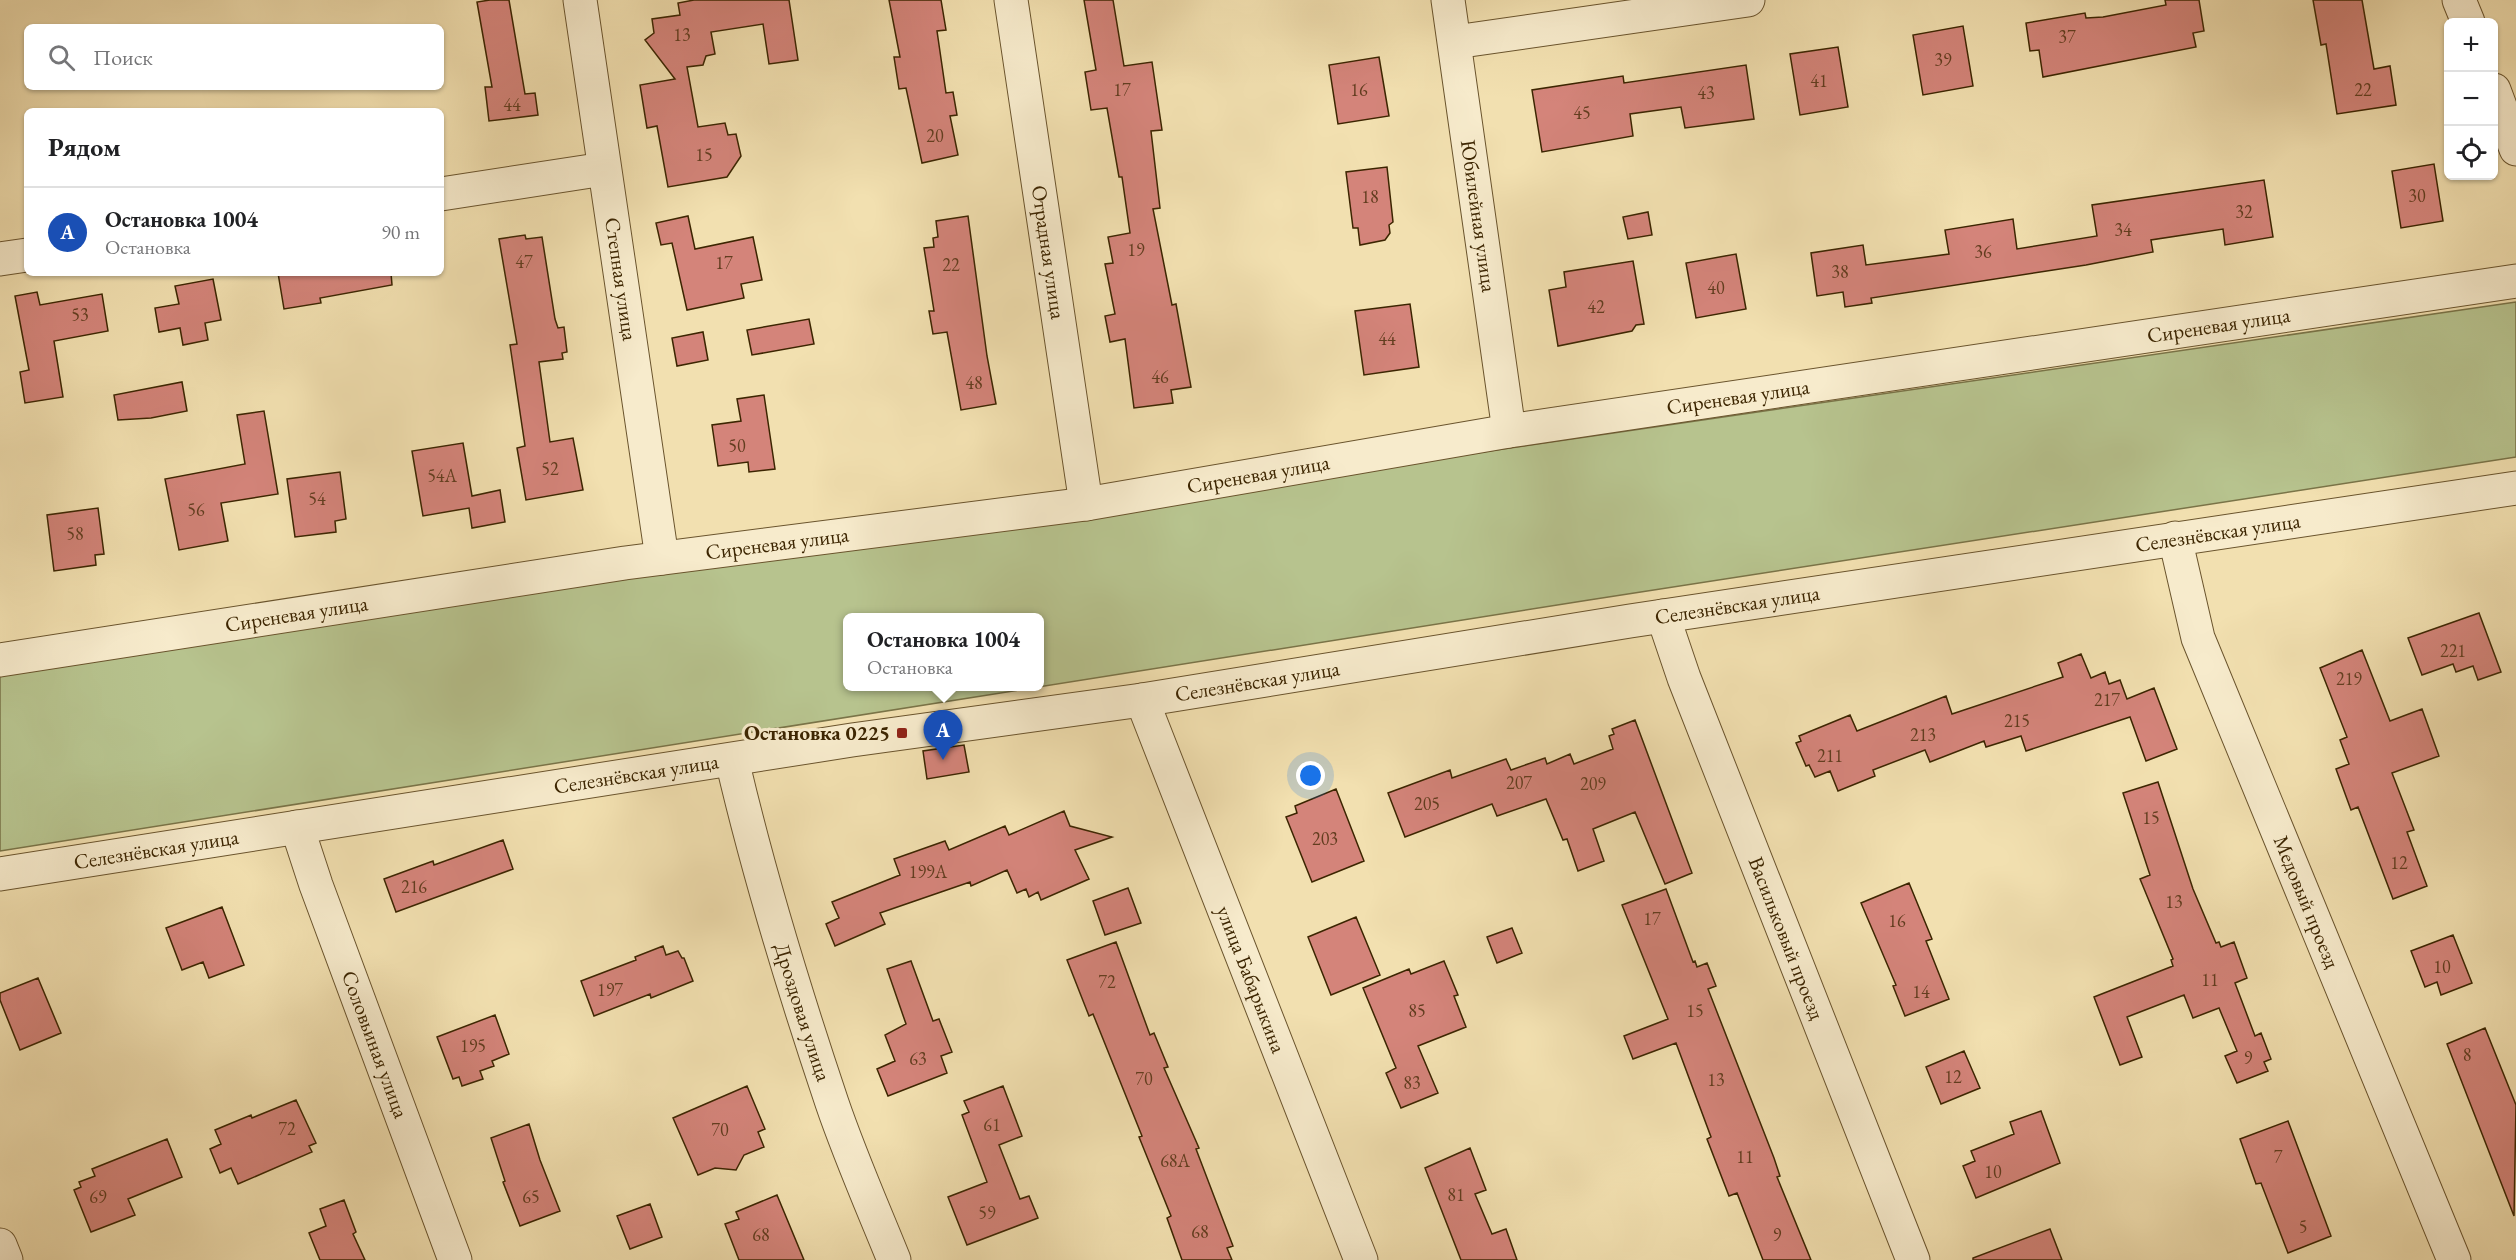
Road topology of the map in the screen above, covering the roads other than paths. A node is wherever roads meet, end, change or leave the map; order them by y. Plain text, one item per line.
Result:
1 (580, 0) edge
2 (1011, 0) edge
3 (1448, 0) edge
4 (1748, 0) edge
5 (2459, 0) edge
6 (2466, 18) edge
7 (1455, 42) junction
8 (2498, 103) edge
9 (2516, 148) edge
10 (604, 169) junction
11 (444, 194) edge
12 (24, 255) edge
13 (0, 259) edge
14 (2516, 281) edge
15 (1509, 431) junction
16 (2516, 488) edge
17 (1086, 504) junction
18 (2175, 538) junction
19 (662, 558) junction
20 (1663, 616) junction
21 (0, 660) edge
22 (1142, 700) junction
23 (732, 760) junction
24 (297, 827) junction
25 (0, 874) edge
26 (0, 1245) edge
27 (6, 1260) edge
28 (455, 1260) edge
29 (894, 1260) edge
30 (1361, 1260) edge
31 (1913, 1260) edge
32 (2454, 1260) edge

1 - 10 street, Степная улица
2 - 17 street, Отрадная улица
3 - 7 street, Юбилейная улица
4 - 7 street
5 - 6 street
7 - 15 street, Юбилейная улица
8 - 9 street
10 - 11 street
10 - 19 street, Степная улица
12 - 13 street
14 - 15 street, Сиреневая улица
15 - 17 street, Сиреневая улица
16 - 18 street, Селезнёвская улица
17 - 19 street, Сиреневая улица
18 - 20 street, Селезнёвская улица
18 - 32 street, Медовый проезд
19 - 21 street, Сиреневая улица
20 - 22 street, Селезнёвская улица
20 - 31 street, Васильковый проезд
22 - 23 street, Селезнёвская улица
22 - 30 street, улица Бабарыкина
23 - 24 street, Селезнёвская улица
23 - 29 street, Дроздовая улица
24 - 25 street, Селезнёвская улица
24 - 28 street, Соловьиная улица
26 - 27 street

